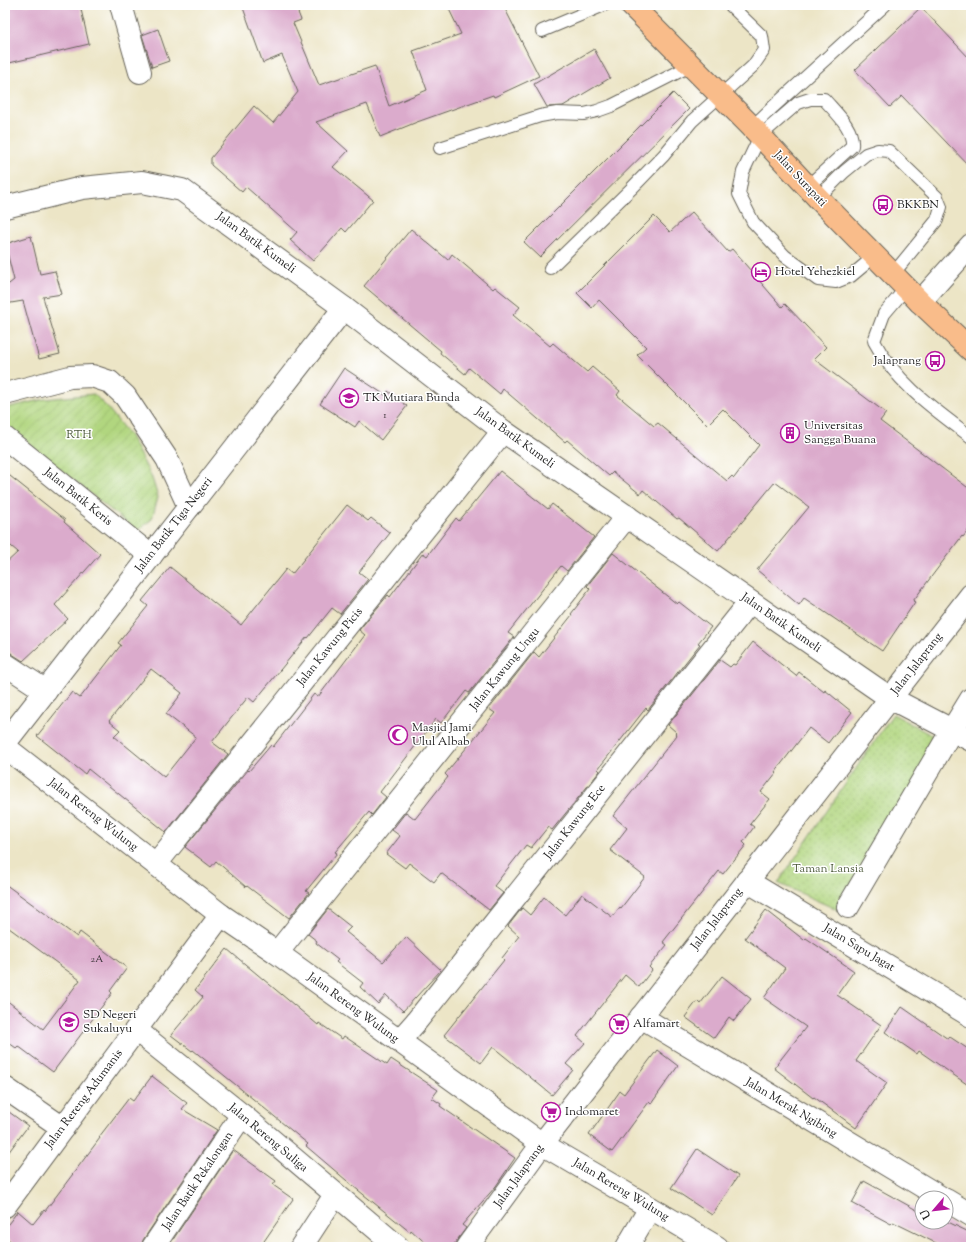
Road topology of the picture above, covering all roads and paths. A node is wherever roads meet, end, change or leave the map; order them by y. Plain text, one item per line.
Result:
1 (121, 5) edge
2 (604, 5) edge
3 (632, 5) edge
4 (730, 5) edge
5 (885, 5) edge
6 (542, 31) dead end
7 (692, 66) junction
8 (140, 72) dead end
9 (721, 96) junction
10 (756, 132) junction
11 (440, 148) dead end
12 (813, 192) junction
13 (5, 207) edge
14 (971, 245) edge
15 (875, 256) junction
16 (550, 268) dead end
17 (906, 288) junction
18 (344, 308) junction
19 (971, 350) edge
20 (5, 394) edge
21 (503, 431) junction
22 (971, 436) edge
23 (5, 438) edge
24 (189, 507) junction
25 (628, 516) junction
26 (150, 556) junction
27 (971, 595) edge
28 (750, 602) junction
29 (5, 664) edge
30 (46, 691) junction
31 (890, 698) junction
32 (971, 699) edge
33 (952, 730) junction
34 (971, 740) edge
35 (5, 743) edge
36 (5, 747) edge
37 (156, 864) junction
38 (747, 881) junction
39 (848, 907) dead end
40 (221, 915) junction
41 (277, 953) junction
42 (971, 1016) edge
43 (641, 1017) junction
44 (136, 1030) junction
45 (399, 1041) junction
46 (5, 1088) edge
47 (242, 1115) junction
48 (63, 1128) junction
49 (542, 1144) junction
50 (929, 1190) edge
51 (335, 1195) junction
52 (954, 1205) edge
53 (5, 1206) edge
54 (650, 1208) junction
55 (971, 1215) edge
56 (153, 1247) edge
57 (301, 1247) edge
58 (398, 1247) edge
59 (467, 1247) edge
60 (627, 1247) edge
61 (717, 1247) edge

1 - 8 street
2 - 6 lane
3 - 7 highway, Jalan Surapati
4 - 9 lane
5 - 10 lane
7 - 9 highway, Jalan Surapati
7 - 11 lane
9 - 10 highway, Jalan Surapati
9 - 16 lane
10 - 12 highway, Jalan Surapati
10 - 12 lane
10 - 15 lane
12 - 15 highway, Jalan Surapati
12 - 17 lane
13 - 18 street, Jalan Batik Kumeli
14 - 17 street
15 - 17 highway, Jalan Surapati
17 - 19 highway, Jalan Surapati
17 - 22 lane
18 - 21 street, Jalan Batik Kumeli
18 - 24 street, Jalan Batik Tiga Negeri
20 - 24 street
21 - 25 street, Jalan Batik Kumeli
21 - 37 street, Jalan Kawung Picis
23 - 26 street, Jalan Batik Keris
24 - 26 street, Jalan Batik Tiga Negeri
25 - 28 street, Jalan Batik Kumeli
25 - 41 street, Jalan Kawung Ungu
26 - 30 street, Jalan Batik Tiga Negeri
27 - 31 street, Jalan Jalaprang
28 - 31 street, Jalan Batik Kumeli
28 - 45 street, Jalan Kawung Ece
29 - 30 street
30 - 35 street, Jalan Batik Tiga Negeri
31 - 33 street, Jalan Batik Kumeli
31 - 38 street, Jalan Jalaprang
32 - 33 street
33 - 34 street, Jalan Batik Kumeli
33 - 39 street
36 - 37 street, Jalan Rereng Wulung
37 - 40 street, Jalan Rereng Wulung
38 - 42 street, Jalan Sapu Jagat
38 - 43 street, Jalan Jalaprang
40 - 41 street, Jalan Rereng Wulung
40 - 44 street, Jalan Rereng Adumanis
41 - 45 street, Jalan Rereng Wulung
43 - 49 street, Jalan Jalaprang
43 - 50 street, Jalan Merak Ngibing
44 - 47 street, Jalan Rereng Suliga
44 - 48 street, Jalan Rereng Adumanis
45 - 49 street, Jalan Rereng Wulung
46 - 48 street
47 - 51 street, Jalan Rereng Suliga
47 - 56 street, Jalan Batik Pekalongan
48 - 53 street, Jalan Rereng Adumanis
49 - 54 street, Jalan Rereng Wulung
49 - 59 street, Jalan Jalaprang
51 - 57 street
51 - 58 street, Jalan Rereng Suliga
52 - 55 street
54 - 60 street
54 - 61 street, Jalan Rereng Wulung

